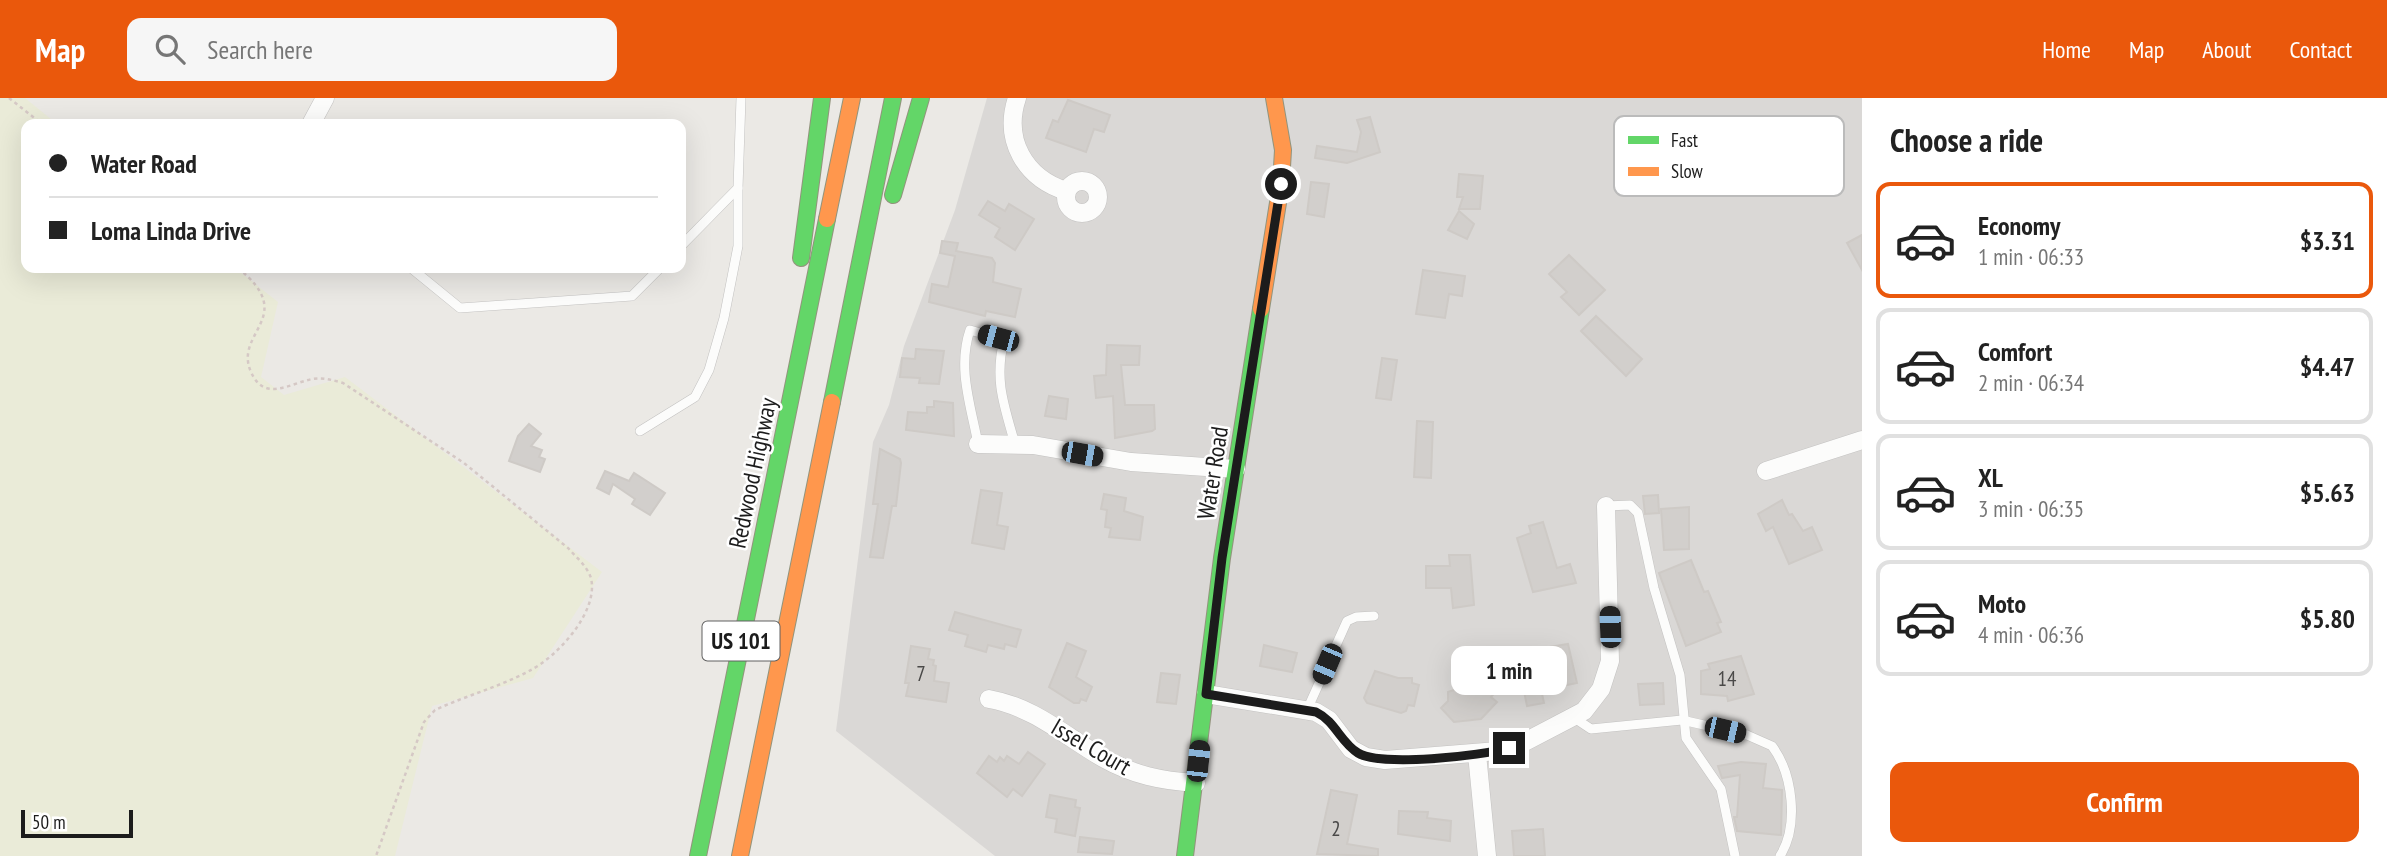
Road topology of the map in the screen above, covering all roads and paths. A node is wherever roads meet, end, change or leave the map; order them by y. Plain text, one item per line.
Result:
1 (9, 98) edge
2 (325, 98) edge
3 (741, 98) edge
4 (822, 98) edge
5 (852, 98) edge
6 (893, 98) edge
7 (921, 98) edge
8 (1017, 98) edge
9 (1274, 98) edge
10 (36, 119) edge
11 (314, 119) edge
12 (738, 188) junction
13 (1066, 191) dead end
14 (686, 241) edge
15 (244, 273) edge
16 (417, 273) edge
17 (655, 273) edge
18 (854, 301) junction
19 (785, 427) junction
20 (640, 430) dead end
21 (1862, 440) edge
22 (978, 444) joint
23 (1015, 444) junction
24 (1236, 469) junction
25 (1766, 471) dead end
26 (1606, 506) joint
27 (1374, 616) dead end
28 (1206, 694) junction
29 (989, 699) dead end
30 (1307, 710) junction
31 (1573, 718) junction
32 (1682, 720) junction
33 (1477, 754) junction
34 (1196, 783) junction
35 (376, 856) edge
36 (698, 856) edge
37 (740, 856) edge
38 (1185, 856) edge
39 (1487, 856) edge
40 (1735, 856) edge
41 (1780, 856) edge

1 - 10 path
2 - 11 street
3 - 12 lane
4 - 19 main road
5 - 19 main road, Redwood Highway / US 101
6 - 18 main road, US 101
7 - 18 main road
8 - 13 street
9 - 24 main road, Water Road
12 - 14 lane
12 - 20 lane
15 - 35 path
16 - 17 lane
18 - 37 main road, US 101
19 - 36 main road, Redwood Highway / US 101
21 - 25 street
22 - 23 street
22 - 23 lane
23 - 24 street
24 - 28 main road, Water Road
26 - 31 street
26 - 32 lane
27 - 30 lane
28 - 30 street
28 - 34 main road, Water Road
29 - 34 street, Issel Court
30 - 33 street
31 - 32 lane
31 - 33 street
32 - 40 lane
32 - 41 lane
33 - 39 street
34 - 38 main road, Water Road

